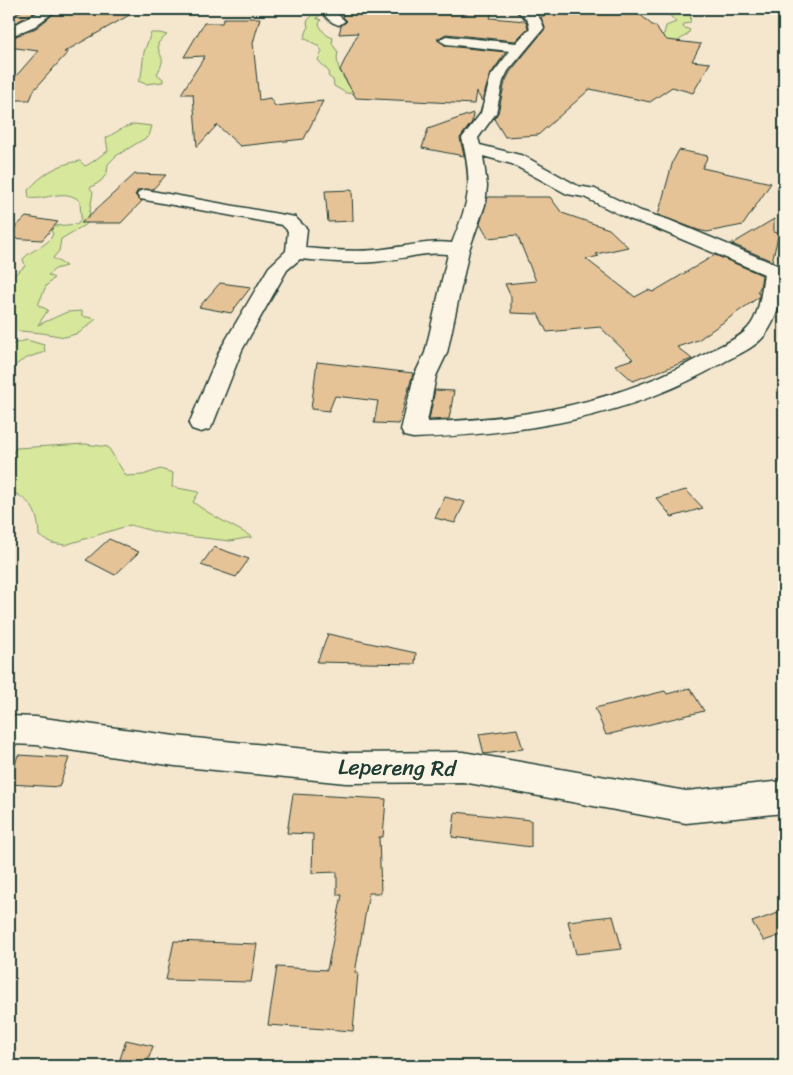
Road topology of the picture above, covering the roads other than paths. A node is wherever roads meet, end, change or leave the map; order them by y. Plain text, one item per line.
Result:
1 (52, 9) edge
2 (328, 9) edge
3 (520, 9) edge
4 (339, 21) dead end
5 (9, 33) edge
6 (446, 40) dead end
7 (521, 48) junction
8 (473, 150) junction
9 (146, 195) dead end
10 (459, 250) junction
11 (295, 253) junction
12 (779, 274) edge
13 (201, 424) dead end
14 (9, 730) edge
15 (784, 798) edge

1 - 5 street
2 - 4 street
3 - 7 street
6 - 7 street
7 - 8 street
8 - 10 street
8 - 12 street
9 - 11 street
10 - 11 street
10 - 12 street
11 - 13 street
14 - 15 street, Lepereng Rd

